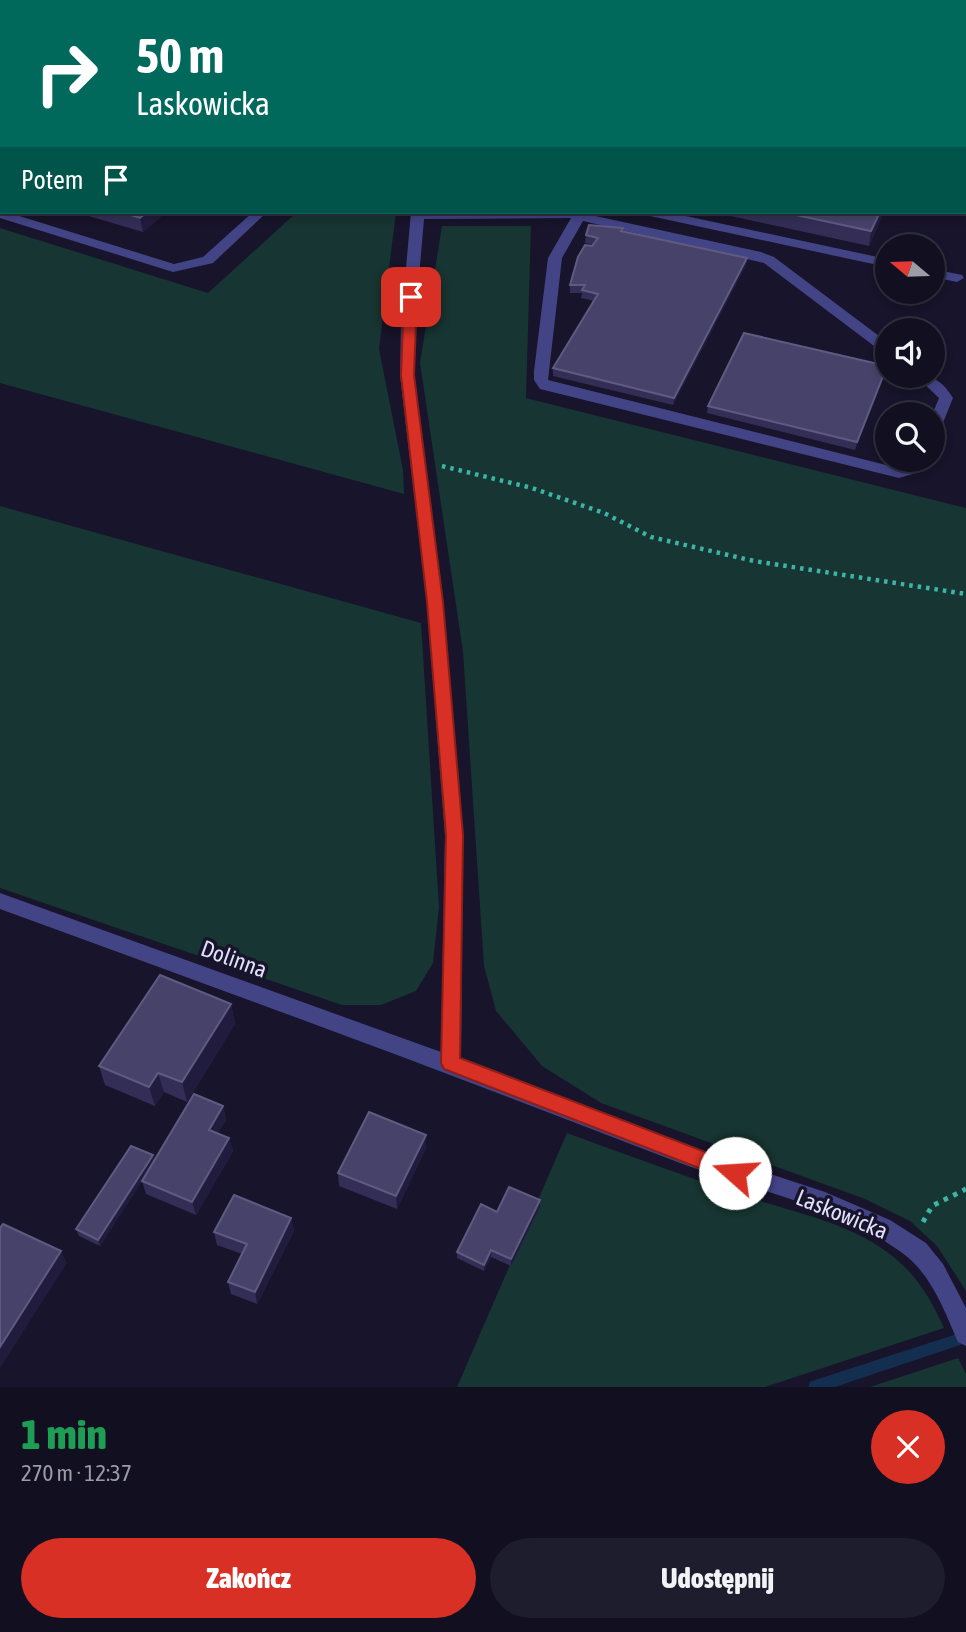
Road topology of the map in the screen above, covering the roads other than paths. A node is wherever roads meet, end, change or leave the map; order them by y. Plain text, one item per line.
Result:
1 (0, 214) edge
2 (258, 214) edge
3 (418, 214) edge
4 (472, 214) edge
5 (659, 214) edge
6 (579, 216) junction
7 (875, 260) edge
8 (945, 276) edge
9 (957, 278) dead end
10 (875, 340) edge
11 (936, 388) edge
12 (944, 402) edge
13 (875, 467) edge
14 (0, 901) edge
15 (451, 1063) junction
16 (966, 1334) edge

1 - 2 street
3 - 15 street
4 - 6 street
5 - 7 street
6 - 10 street
6 - 13 street
8 - 9 street
11 - 12 street
14 - 15 street, Dolinna
15 - 16 street, Laskowicka

